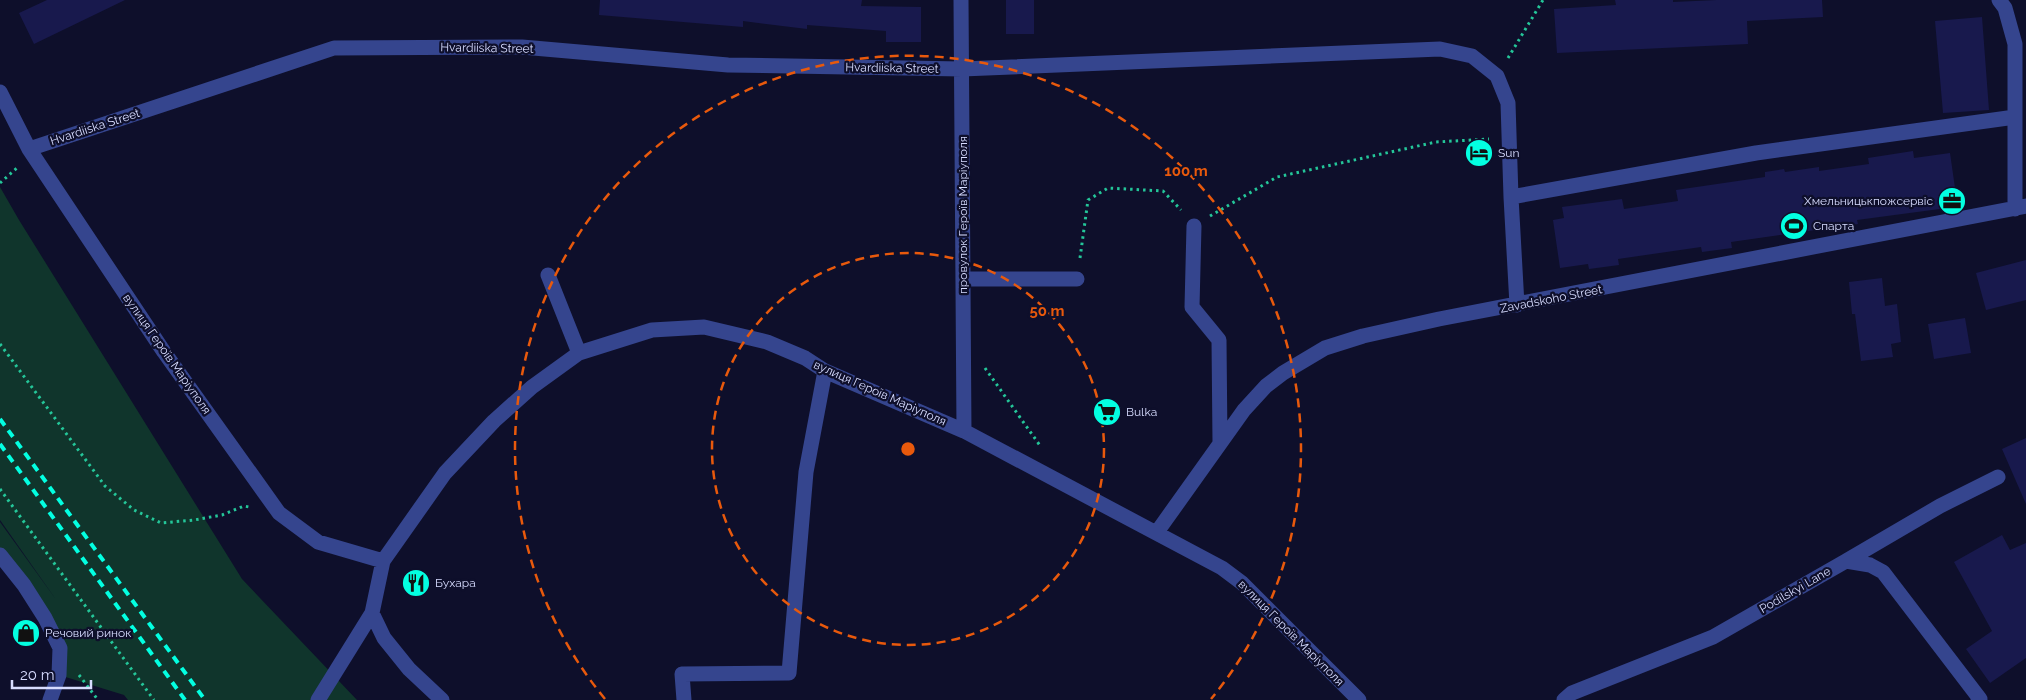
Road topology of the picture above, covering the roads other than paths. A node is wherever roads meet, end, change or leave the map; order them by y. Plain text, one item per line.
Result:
1 (961, 0) edge
2 (1999, 0) edge
3 (962, 69) junction
4 (0, 92) edge
5 (2015, 117) junction
6 (29, 150) junction
7 (1511, 197) junction
8 (2020, 207) edge
9 (1194, 226) road end
10 (548, 275) dead end
11 (963, 279) junction
12 (1077, 279) road end
13 (1517, 305) junction
14 (579, 354) junction
15 (825, 371) junction
16 (964, 431) junction
17 (1220, 443) junction
18 (1998, 477) dead end
19 (1157, 532) junction
20 (0, 555) edge
21 (383, 561) junction
22 (1846, 561) junction
23 (372, 613) junction
24 (1979, 699) edge
25 (50, 700) edge
26 (318, 700) edge
27 (442, 700) edge
28 (684, 700) edge
29 (1359, 700) edge
30 (1564, 700) edge

1 - 3 street, провулок Героїв Маріуполя
2 - 5 street
3 - 6 street, Hvardiiska Street
3 - 7 street, Hvardiiska Street
3 - 11 street, провулок Героїв Маріуполя
4 - 6 street, вулиця Героїв Маріуполя
5 - 7 street
5 - 8 street
6 - 21 street, вулиця Героїв Маріуполя
7 - 13 street
8 - 13 street, Zavadskoho Street
9 - 17 street
10 - 14 street
11 - 12 street
11 - 16 street, провулок Героїв Маріуполя
13 - 17 street, Zavadskoho Street
14 - 15 street, вулиця Героїв Маріуполя
14 - 21 street, вулиця Героїв Маріуполя
15 - 16 street, вулиця Героїв Маріуполя
15 - 28 street
16 - 19 street, вулиця Героїв Маріуполя
17 - 19 street, Zavadskoho Street
18 - 22 street
19 - 29 street, вулиця Героїв Маріуполя
20 - 25 street
21 - 23 street, вулиця Героїв Маріуполя
22 - 24 street, Podilskyi Lane
22 - 30 street, Podilskyi Lane
23 - 26 street, вулиця Героїв Маріуполя
23 - 27 street

